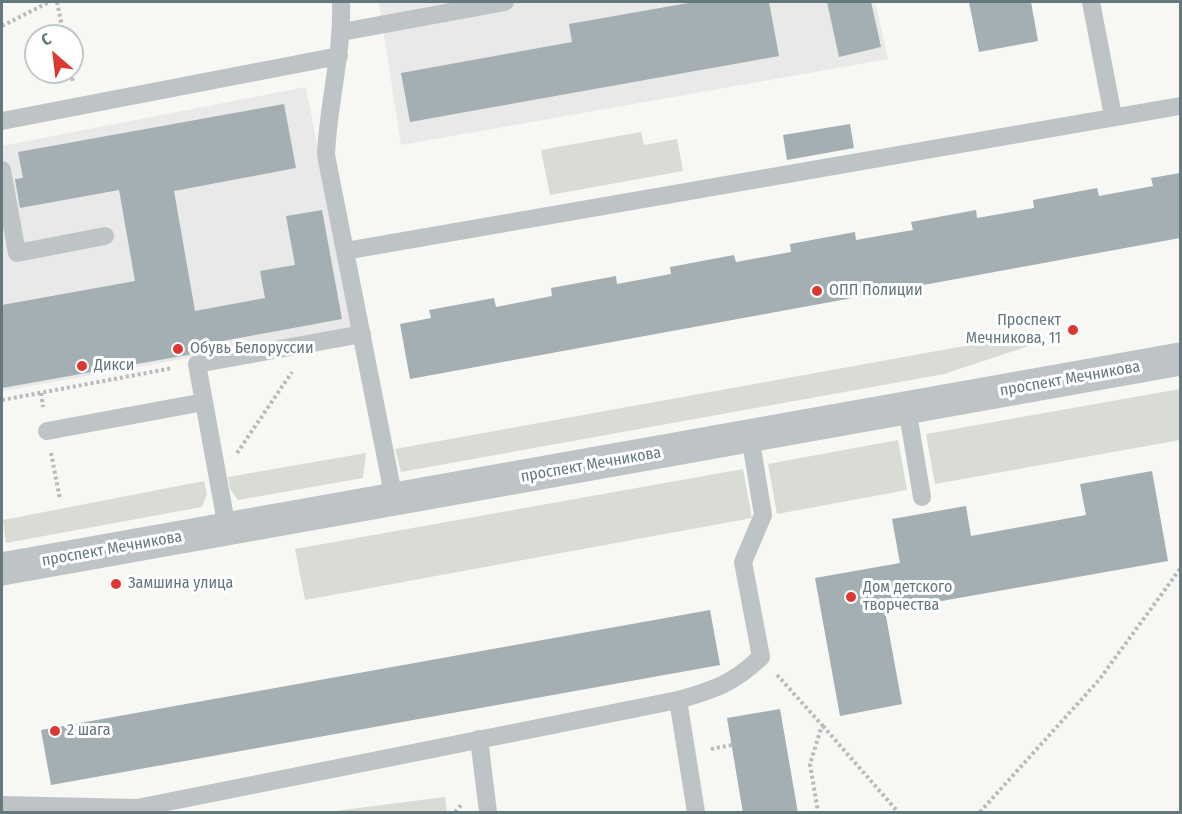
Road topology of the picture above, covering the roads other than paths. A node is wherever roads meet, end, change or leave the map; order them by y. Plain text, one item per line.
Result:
1 (341, 2) edge
2 (505, 2) edge
3 (1091, 2) edge
4 (342, 32) junction
5 (339, 56) junction
6 (1180, 106) edge
7 (1113, 116) junction
8 (2, 121) edge
9 (2, 170) edge
10 (105, 236) dead end
11 (345, 251) junction
12 (362, 334) junction
13 (1180, 359) edge
14 (204, 402) junction
15 (907, 408) junction
16 (47, 431) dead end
17 (750, 436) junction
18 (922, 497) dead end
19 (394, 499) junction
20 (227, 528) junction
21 (2, 569) edge
22 (678, 700) junction
23 (479, 739) junction
24 (2, 805) edge
25 (137, 810) edge
26 (488, 813) edge
27 (696, 813) edge

1 - 4 lane
2 - 4 lane
3 - 7 lane
4 - 5 lane
5 - 8 lane
5 - 11 lane
6 - 7 lane
7 - 11 lane
9 - 10 lane
11 - 12 lane
12 - 14 lane
12 - 19 lane
13 - 15 street, проспект Мечникова
14 - 16 lane
14 - 20 lane
15 - 17 street, проспект Мечникова
15 - 18 lane
17 - 19 street, проспект Мечникова
17 - 22 lane
19 - 20 street, проспект Мечникова
20 - 21 street, проспект Мечникова
22 - 23 lane
22 - 27 lane
23 - 25 lane
23 - 26 lane
24 - 25 lane

